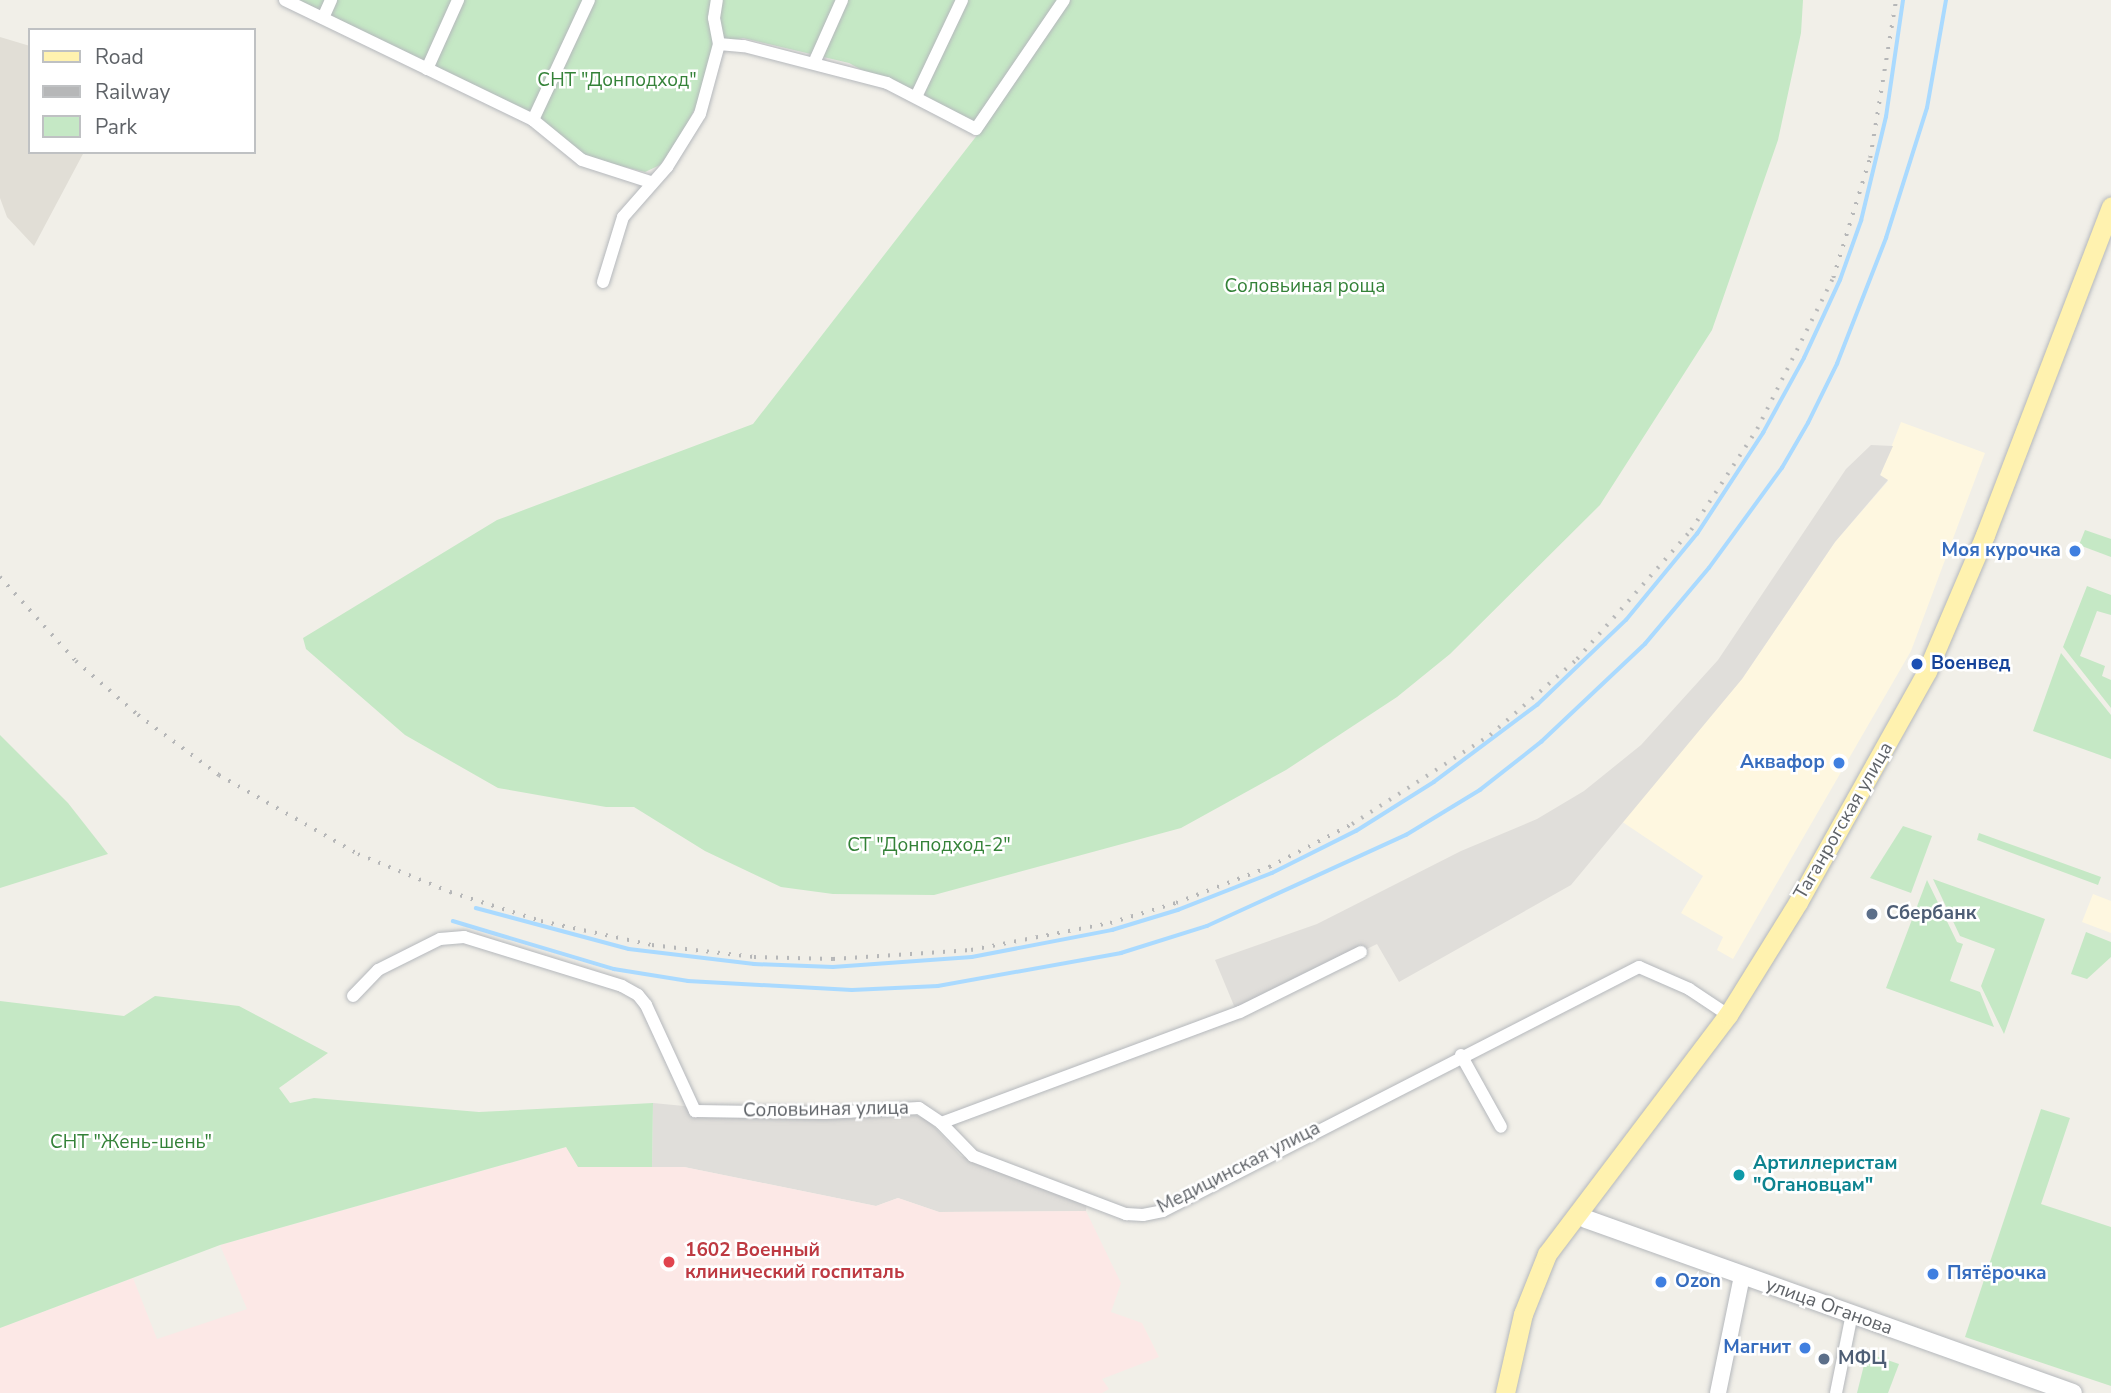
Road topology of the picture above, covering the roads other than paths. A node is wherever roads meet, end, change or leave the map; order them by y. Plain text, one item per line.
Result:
1 (285, 0) edge
2 (331, 0) edge
3 (458, 0) edge
4 (589, 0) edge
5 (718, 0) edge
6 (842, 0) edge
7 (962, 0) edge
8 (1064, 0) edge
9 (323, 18) junction
10 (719, 44) junction
11 (814, 63) junction
12 (427, 69) junction
13 (916, 97) junction
14 (533, 120) junction
15 (650, 182) junction
16 (2111, 206) edge
17 (2111, 241) edge
18 (603, 282) dead end
19 (2005, 500) junction
20 (1361, 952) dead end
21 (354, 996) dead end
22 (1733, 1019) junction
23 (1461, 1055) junction
24 (941, 1123) junction
25 (1501, 1127) dead end
26 (1580, 1217) junction
27 (1742, 1276) junction
28 (1852, 1314) junction
29 (1505, 1393) edge
30 (1518, 1393) edge
31 (1718, 1393) edge
32 (1836, 1393) edge
33 (2073, 1393) edge

1 - 9 street
2 - 9 street
3 - 12 street
4 - 14 street
5 - 10 street
6 - 11 street
7 - 13 street
8 - 13 street
9 - 12 street
10 - 11 street
10 - 15 street
11 - 13 street
12 - 14 street
14 - 15 street
15 - 18 street
16 - 19 main road, Таганрогская улица
17 - 19 main road, Таганрогская улица
19 - 22 main road, Таганрогская улица
20 - 24 street
21 - 24 street, Соловьиная улица
22 - 23 street, Медицинская улица
22 - 26 main road, Таганрогская улица
23 - 24 street, Медицинская улица
23 - 25 street
26 - 27 main road, улица Оганова
26 - 29 main road, Таганрогская улица
26 - 30 main road, Таганрогская улица
27 - 28 main road, улица Оганова
27 - 31 street
28 - 32 street
28 - 33 main road, улица Оганова

